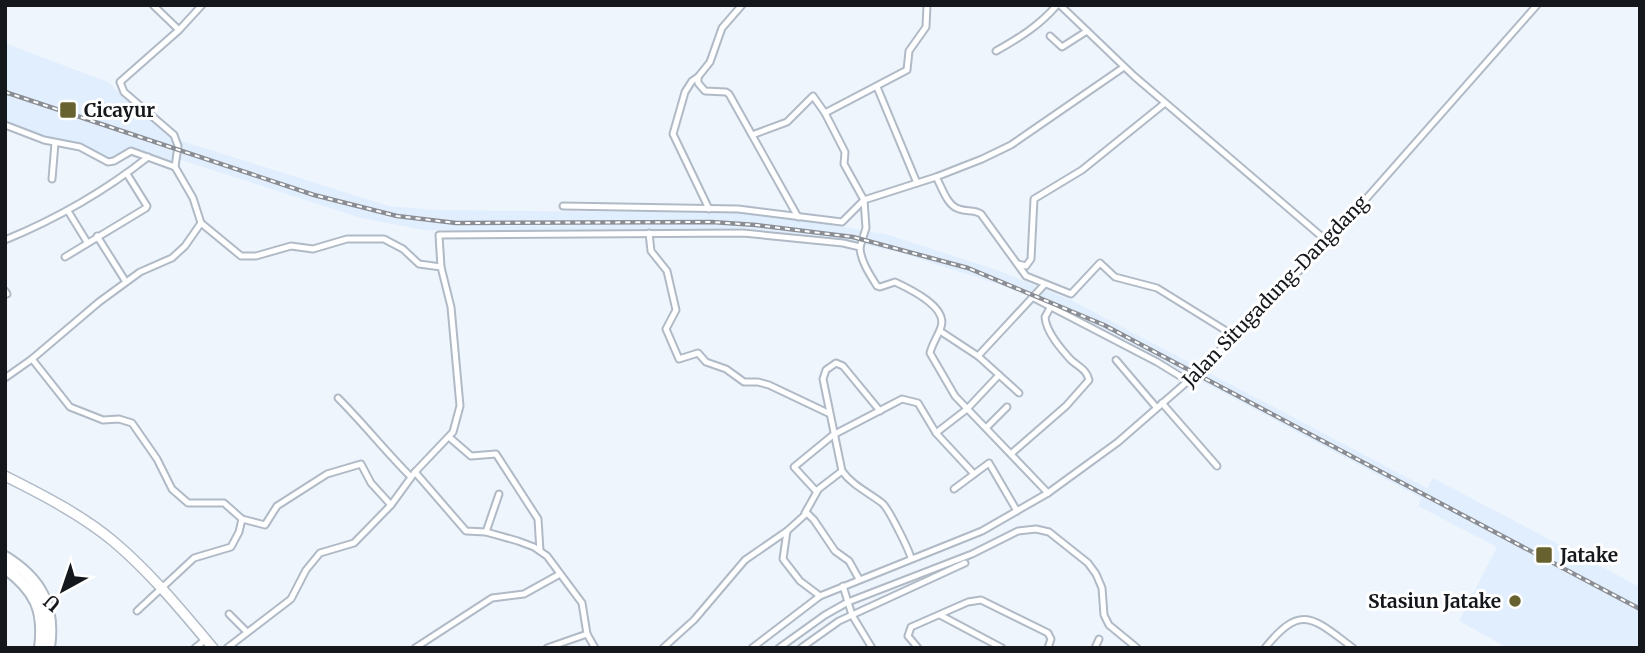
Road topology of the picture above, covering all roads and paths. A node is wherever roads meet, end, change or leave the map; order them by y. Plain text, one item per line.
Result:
1 (153, 5) edge
2 (202, 5) edge
3 (742, 5) edge
4 (927, 5) edge
5 (1058, 5) edge
6 (1537, 5) edge
7 (179, 30) junction
8 (1087, 32) junction
9 (1050, 36) dead end
10 (996, 51) dead end
11 (1124, 67) junction
12 (698, 77) junction
13 (877, 87) junction
14 (1165, 103) junction
15 (825, 113) junction
16 (5, 125) edge
17 (752, 135) junction
18 (55, 143) junction
19 (148, 157) junction
20 (175, 167) junction
21 (127, 174) junction
22 (936, 177) junction
23 (52, 179) dead end
24 (917, 183) junction
25 (864, 200) junction
26 (563, 206) dead end
27 (709, 209) junction
28 (68, 211) junction
29 (798, 217) junction
30 (201, 223) junction
31 (649, 233) junction
32 (97, 236) junction
33 (5, 240) edge
34 (87, 242) junction
35 (1328, 242) junction
36 (860, 247) junction
37 (65, 257) dead end
38 (1015, 262) junction
39 (440, 267) junction
40 (126, 282) junction
41 (1044, 285) junction
42 (1032, 298) junction
43 (1050, 308) junction
44 (940, 331) junction
45 (1236, 337) junction
46 (978, 356) junction
47 (32, 359) junction
48 (1116, 360) dead end
49 (999, 375) junction
50 (5, 379) edge
51 (1188, 381) junction
52 (1019, 393) dead end
53 (338, 398) dead end
54 (1159, 405) junction
55 (1007, 407) dead end
56 (967, 409) junction
57 (880, 411) junction
58 (828, 413) junction
59 (986, 428) junction
60 (936, 433) junction
61 (833, 435) junction
62 (449, 437) junction
63 (1012, 453) junction
64 (1217, 466) dead end
65 (842, 471) junction
66 (413, 474) junction
67 (974, 474) junction
68 (5, 476) edge
69 (954, 489) dead end
70 (818, 490) junction
71 (1048, 493) junction
72 (499, 494) dead end
73 (391, 505) junction
74 (1017, 511) junction
75 (804, 516) junction
76 (242, 519) junction
77 (787, 531) junction
78 (486, 532) junction
79 (540, 551) junction
80 (5, 557) edge
81 (911, 558) junction
82 (965, 563) dead end
83 (5, 568) edge
84 (561, 574) junction
85 (859, 579) junction
86 (843, 586) junction
87 (162, 587) junction
88 (820, 596) junction
89 (848, 603) junction
90 (136, 611) dead end
91 (229, 614) dead end
92 (852, 615) junction
93 (940, 615) junction
94 (247, 632) junction
95 (587, 634) junction
96 (206, 639) junction
97 (1099, 639) dead end
98 (40, 648) edge
99 (50, 648) edge
100 (195, 648) edge
101 (213, 648) edge
102 (227, 648) edge
103 (415, 648) edge
104 (547, 648) edge
105 (596, 648) edge
106 (663, 648) edge
107 (752, 648) edge
108 (779, 648) edge
109 (801, 648) edge
110 (872, 648) edge
111 (918, 648) edge
112 (1002, 648) edge
113 (1048, 648) edge
114 (1095, 648) edge
115 (1137, 648) edge
116 (1265, 648) edge
117 (1353, 648) edge

1 - 7 street
2 - 7 street
3 - 12 street
4 - 13 street
5 - 8 street
5 - 10 street
6 - 35 street, Jalan Situgadung-Dangdang
7 - 20 street
8 - 9 street
8 - 11 street
11 - 14 street
11 - 22 street
12 - 17 street
12 - 27 street
13 - 15 street
13 - 24 street
14 - 35 street
14 - 38 street
15 - 17 street
15 - 25 street
16 - 18 street
17 - 29 street
18 - 19 street
18 - 23 street
19 - 20 street
19 - 21 street
20 - 30 street
21 - 28 street
21 - 32 street
22 - 24 street
22 - 38 street
24 - 25 street
25 - 29 street
25 - 36 street
26 - 27 street
27 - 29 street
28 - 33 street
28 - 34 street
30 - 39 street
30 - 40 street
31 - 36 street
31 - 39 street
31 - 58 street
32 - 34 street
32 - 40 street
34 - 37 street
35 - 45 street, Jalan Situgadung-Dangdang
36 - 44 street
38 - 41 street
39 - 62 street
40 - 47 street
41 - 42 street
41 - 45 street
42 - 43 street
42 - 46 street
43 - 51 street
43 - 63 street
44 - 46 street
44 - 56 street
45 - 51 street, Jalan Situgadung-Dangdang
46 - 49 street
47 - 50 street
47 - 76 street
48 - 54 street
49 - 52 street
49 - 56 street
51 - 54 street, Jalan Situgadung-Dangdang
53 - 66 street
54 - 64 street
54 - 71 street, Jalan Situgadung-Dangdang
55 - 59 street
56 - 59 street
56 - 60 street
57 - 58 street
57 - 60 street
57 - 61 street
58 - 61 street
59 - 63 street
60 - 67 street
61 - 65 street
61 - 70 street
62 - 66 street
62 - 79 street
63 - 71 street
65 - 70 street
65 - 81 street
66 - 73 street
66 - 78 street
67 - 69 street
67 - 74 street
68 - 87 main road
70 - 75 street
71 - 74 street, Jalan Situgadung-Dangdang
72 - 78 street
73 - 76 street
73 - 94 street
74 - 81 street, Jalan Situgadung-Dangdang
75 - 77 street
75 - 85 street
76 - 87 street
77 - 88 street
77 - 106 street
78 - 79 street
79 - 84 street
80 - 99 highway
81 - 85 street, Jalan Situgadung-Dangdang
82 - 92 street
83 - 98 highway
84 - 95 street
84 - 103 street
85 - 86 street, Jalan Situgadung-Dangdang
86 - 88 street, Jalan Situgadung-Dangdang
86 - 89 street
87 - 90 street
87 - 96 main road
88 - 107 street, Jalan Situgadung-Dangdang
89 - 92 street
89 - 108 street
89 - 115 street
91 - 94 street
92 - 109 street
92 - 110 street
93 - 111 street
93 - 112 street
93 - 113 street
94 - 102 street
95 - 104 street
95 - 105 street
96 - 100 street
96 - 101 main road
97 - 114 street
116 - 117 street

